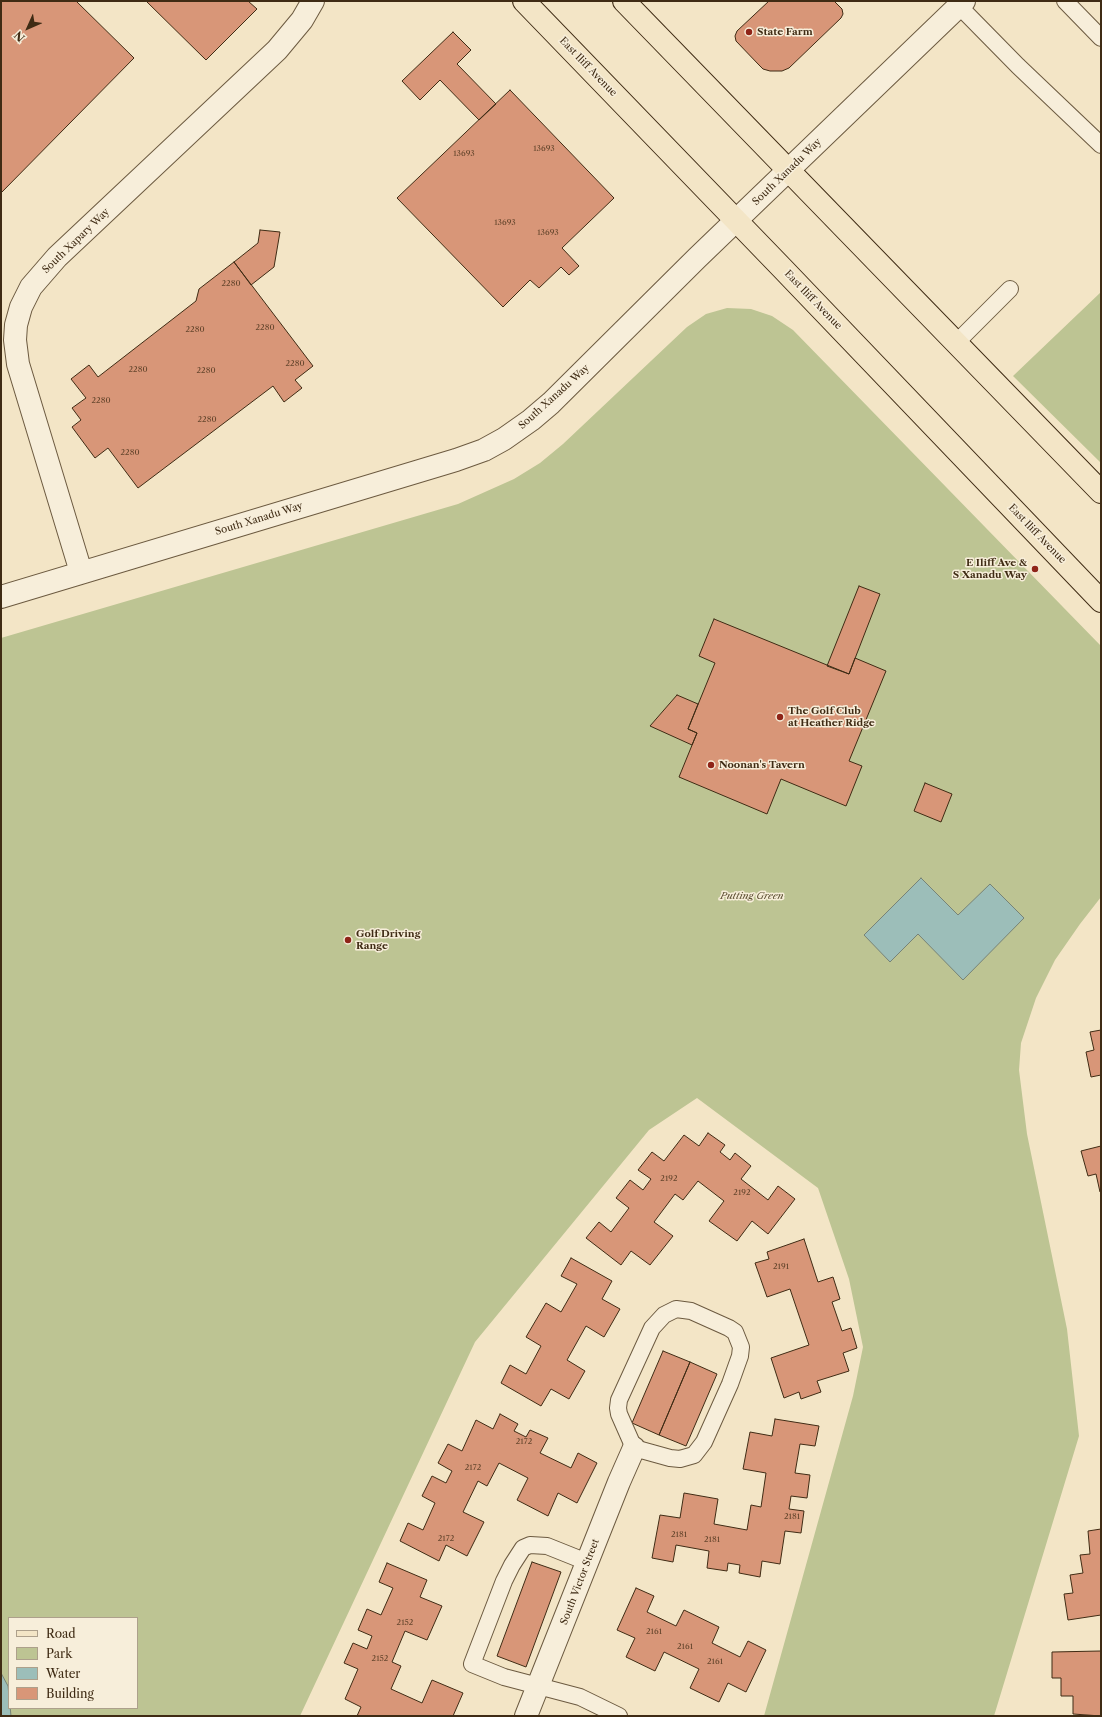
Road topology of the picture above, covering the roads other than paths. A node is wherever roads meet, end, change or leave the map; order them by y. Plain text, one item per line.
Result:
1 (313, 1) edge
2 (524, 1) edge
3 (624, 1) edge
4 (1065, 1) edge
5 (962, 3) edge
6 (1101, 38) edge
7 (1101, 145) edge
8 (789, 171) junction
9 (737, 221) junction
10 (1010, 289) dead end
11 (956, 343) junction
12 (1101, 492) edge
13 (81, 572) junction
14 (1, 597) edge
15 (1101, 601) edge
16 (634, 1448) junction
17 (587, 1562) junction
18 (538, 1686) junction
19 (526, 1716) edge
20 (619, 1716) edge

1 - 13 street, South Xapary Way
2 - 9 main road, East Iliff Avenue
3 - 8 main road
4 - 6 lane
5 - 7 lane
5 - 8 street, South Xanadu Way
8 - 9 street, South Xanadu Way
8 - 11 main road
9 - 13 street, South Xanadu Way
9 - 15 main road, East Iliff Avenue
10 - 11 lane
11 - 12 main road
13 - 14 street, South Xanadu Way
16 - 16 lane
16 - 17 street, South Victor Street
17 - 18 street, South Victor Street
17 - 18 lane
18 - 19 street, South Victor Street
18 - 20 lane

